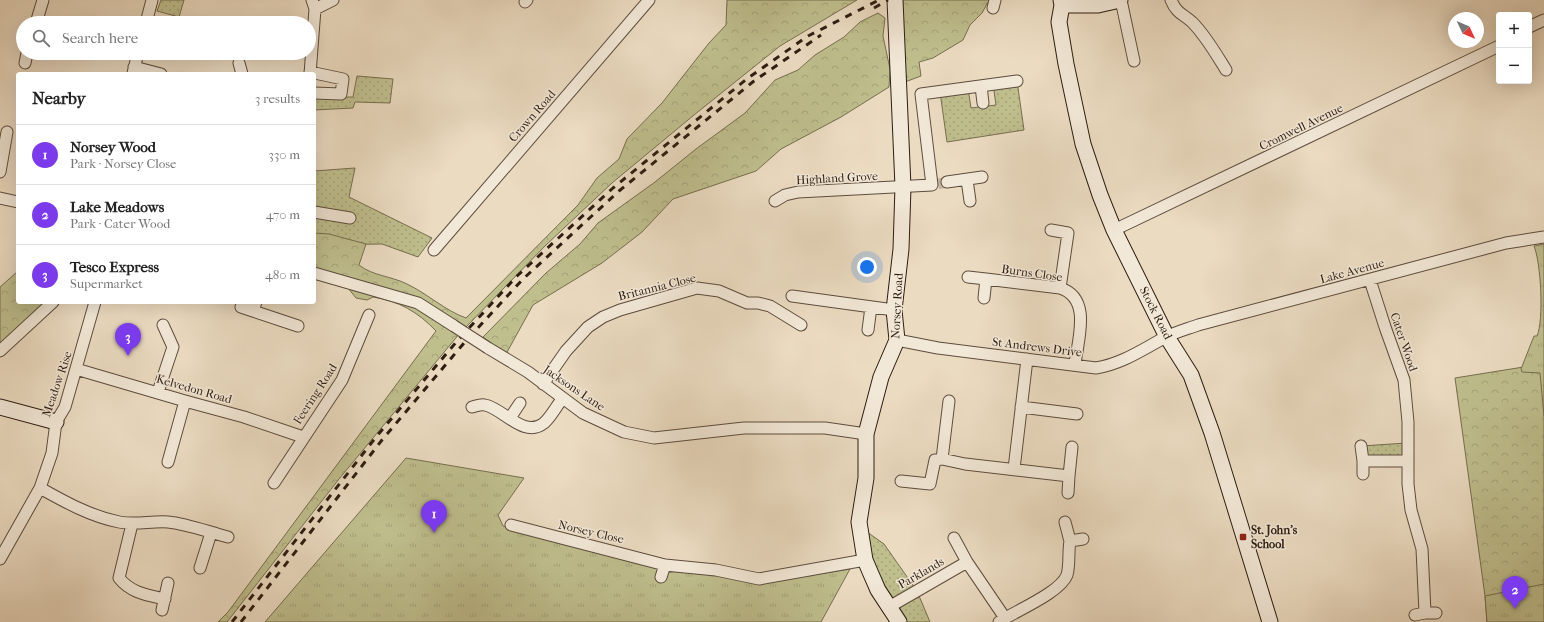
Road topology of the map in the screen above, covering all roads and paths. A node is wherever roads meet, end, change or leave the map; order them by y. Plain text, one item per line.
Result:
1 (44, 0) edge
2 (333, 0) edge
3 (649, 0) edge
4 (895, 0) edge
5 (1120, 0) edge
6 (1171, 0) edge
7 (148, 1) edge
8 (1062, 2) edge
9 (313, 5) edge
10 (38, 16) edge
11 (147, 16) edge
12 (313, 16) edge
13 (1544, 20) edge
14 (1532, 26) edge
15 (1496, 47) edge
16 (136, 60) edge
17 (311, 60) edge
18 (1134, 61) dead end
19 (1226, 70) dead end
20 (133, 71) edge
21 (310, 72) edge
22 (316, 74) edge
23 (1017, 81) dead end
24 (981, 86) junction
25 (316, 93) edge
26 (983, 103) dead end
27 (8, 131) edge
28 (0, 172) edge
29 (982, 177) dead end
30 (967, 180) junction
31 (939, 184) junction
32 (903, 188) junction
33 (0, 198) edge
34 (775, 201) dead end
35 (970, 201) dead end
36 (16, 202) edge
37 (316, 212) edge
38 (350, 218) dead end
39 (1052, 230) dead end
40 (1114, 230) junction
41 (1544, 237) edge
42 (434, 250) dead end
43 (316, 274) edge
44 (968, 277) dead end
45 (986, 279) junction
46 (1370, 280) junction
47 (1060, 288) junction
48 (792, 296) dead end
49 (984, 298) dead end
50 (51, 304) edge
51 (94, 304) edge
52 (255, 307) edge
53 (241, 308) dead end
54 (871, 308) junction
55 (894, 310) junction
56 (369, 315) dead end
57 (163, 325) dead end
58 (298, 326) dead end
59 (801, 326) dead end
60 (868, 330) dead end
61 (1167, 336) junction
62 (897, 340) junction
63 (0, 351) edge
64 (1027, 359) junction
65 (1075, 364) junction
66 (76, 369) junction
67 (543, 384) junction
68 (158, 392) junction
69 (563, 398) junction
70 (185, 401) junction
71 (949, 401) dead end
72 (520, 403) dead end
73 (0, 407) edge
74 (472, 407) dead end
75 (1021, 407) junction
76 (1077, 414) dead end
77 (510, 418) junction
78 (56, 422) junction
79 (866, 434) junction
80 (303, 437) junction
81 (1361, 446) dead end
82 (1072, 447) dead end
83 (942, 459) junction
84 (1363, 461) junction
85 (1408, 461) junction
86 (168, 462) dead end
87 (1014, 469) junction
88 (1363, 474) dead end
89 (1069, 476) junction
90 (901, 482) dead end
91 (274, 483) dead end
92 (40, 488) junction
93 (1068, 493) dead end
94 (1065, 522) dead end
95 (132, 524) junction
96 (511, 525) dead end
97 (211, 533) junction
98 (228, 537) dead end
99 (954, 538) dead end
100 (1083, 539) dead end
101 (1070, 540) junction
102 (0, 559) edge
103 (865, 560) junction
104 (967, 562) junction
105 (665, 565) junction
106 (200, 568) dead end
107 (660, 577) dead end
108 (168, 583) dead end
109 (165, 599) junction
110 (889, 607) junction
111 (162, 610) dead end
112 (1436, 613) dead end
113 (1002, 620) edge
114 (899, 622) edge
115 (1270, 622) edge

1 - 10 street
2 - 9 street
3 - 42 street, Crown Road
4 - 32 street, Norsey Road
5 - 8 street
5 - 18 street
6 - 19 street
7 - 11 street
8 - 40 street, Stock Road
9 - 12 street
13 - 14 street
15 - 40 street, Cromwell Avenue
16 - 20 street
17 - 21 street
22 - 25 street
23 - 24 street
24 - 26 street
24 - 31 street
27 - 28 street
29 - 30 street, Highland Grove
30 - 31 street, Highland Grove
30 - 35 street
31 - 32 street, Highland Grove
32 - 34 street, Highland Grove
32 - 55 street, Norsey Road
33 - 36 street
37 - 38 street
39 - 47 street
40 - 61 street, Stock Road
41 - 46 street, Lake Avenue
43 - 67 street, Jacksons Lane, bridge
44 - 45 street, Burns Close
45 - 47 street, Burns Close
45 - 49 street, Burns Close
46 - 61 street, Lake Avenue
46 - 85 street, Cater Wood
47 - 65 street, Burns Close
48 - 54 street
50 - 63 street
51 - 66 street, Meadow Rise
52 - 53 street
52 - 58 street
54 - 55 street
54 - 60 street
55 - 62 street, Norsey Road
56 - 80 street, Feering Road
57 - 68 street
59 - 67 street, Britannia Close
61 - 65 street, St Andrews Drive
61 - 115 street, Stock Road
62 - 64 street, St Andrews Drive
62 - 79 street, Norsey Road
64 - 65 street, St Andrews Drive
64 - 75 street
66 - 68 street, Kelvedon Road
66 - 78 street, Meadow Rise
67 - 69 street, Jacksons Lane
68 - 70 street, Kelvedon Road
69 - 77 street
69 - 79 street, Jacksons Lane
70 - 80 street, Kelvedon Road
70 - 86 street
71 - 83 street
72 - 77 street
73 - 78 street
74 - 77 street
75 - 76 street
75 - 87 street
78 - 92 street, Meadow Rise
79 - 103 street, Norsey Road
80 - 91 street, Feering Road
81 - 84 street
82 - 89 street
83 - 87 street
83 - 90 street
84 - 85 street
84 - 88 street
85 - 112 street, Cater Wood
87 - 89 street
89 - 93 street
92 - 95 street
92 - 102 street, Meadow Rise
94 - 101 street
95 - 97 street
95 - 109 street
96 - 105 street, Norsey Close
97 - 98 street
97 - 106 street
99 - 104 street
100 - 101 street
101 - 113 street
103 - 105 street, Norsey Close
103 - 110 street, Norsey Road
104 - 110 street, Parklands
104 - 113 street
105 - 107 street
108 - 109 street
109 - 111 street
110 - 114 street, Norsey Road

